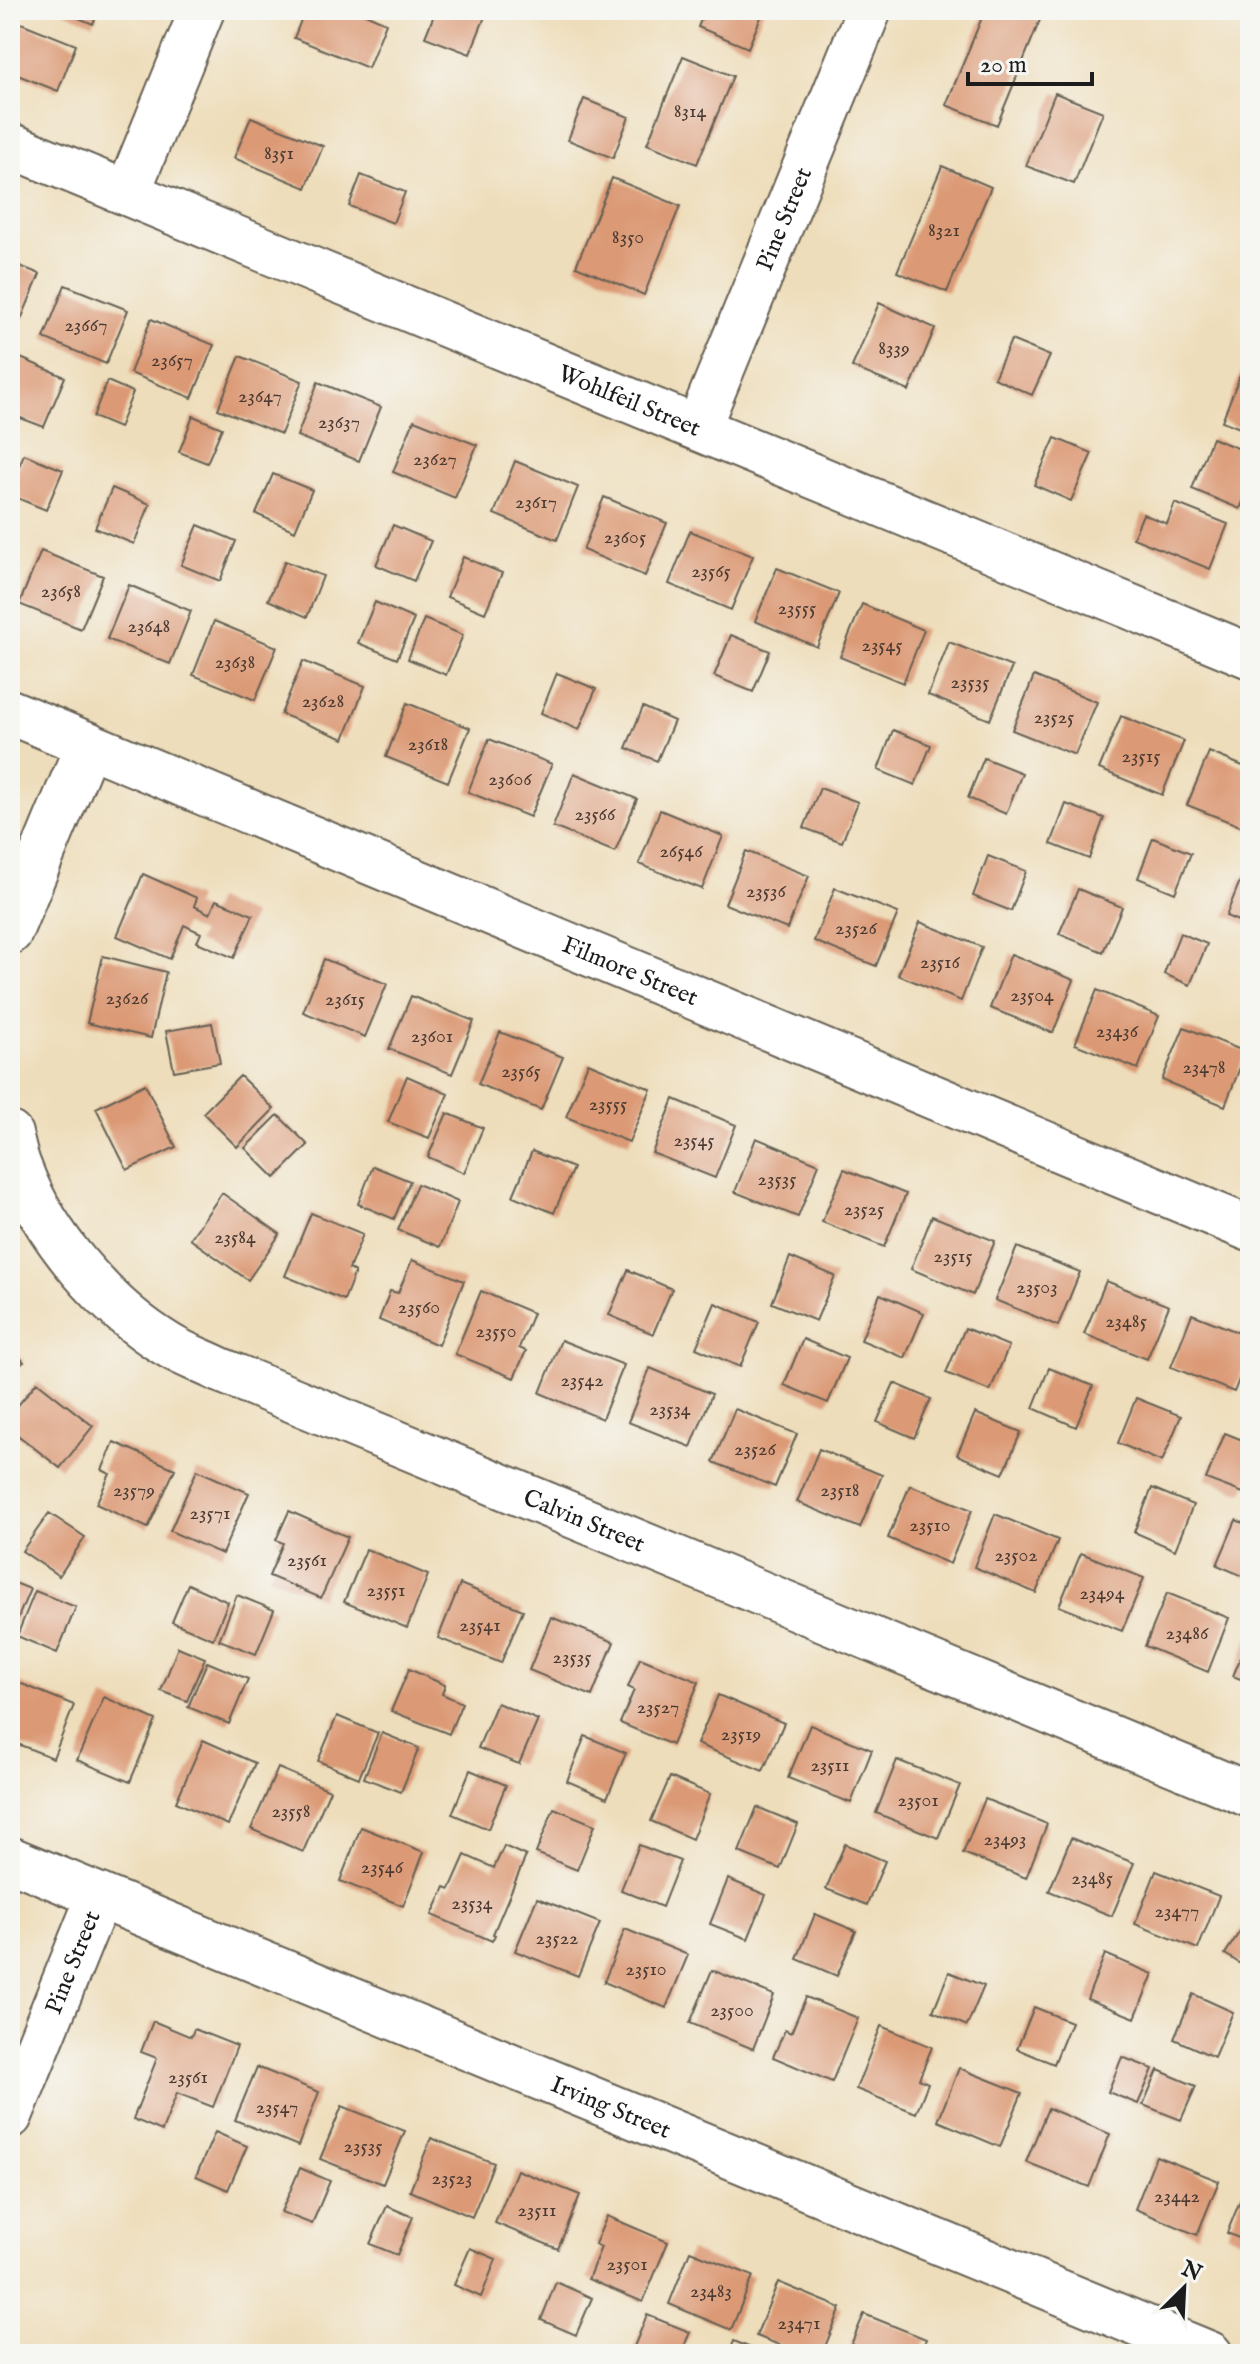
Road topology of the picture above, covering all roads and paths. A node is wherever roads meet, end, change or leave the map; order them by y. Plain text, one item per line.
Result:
1 (202, 10) edge
2 (869, 10) edge
3 (10, 145) edge
4 (128, 192) junction
5 (698, 428) junction
6 (1250, 656) edge
7 (10, 712) edge
8 (88, 744) junction
9 (10, 932) edge
10 (10, 1134) edge
11 (1250, 1229) edge
12 (1250, 1795) edge
13 (10, 1859) edge
14 (99, 1896) junction
15 (10, 2116) edge
16 (1210, 2354) edge

1 - 4 street
2 - 5 street, Pine Street
3 - 4 street, Wohlfeil Street
4 - 5 street, Wohlfeil Street
5 - 6 street, Wohlfeil Street
7 - 8 street, Filmore Street
8 - 9 street
8 - 11 street, Filmore Street
10 - 12 street, Calvin Street
13 - 14 street, Irving Street
14 - 15 street, Pine Street
14 - 16 street, Irving Street

